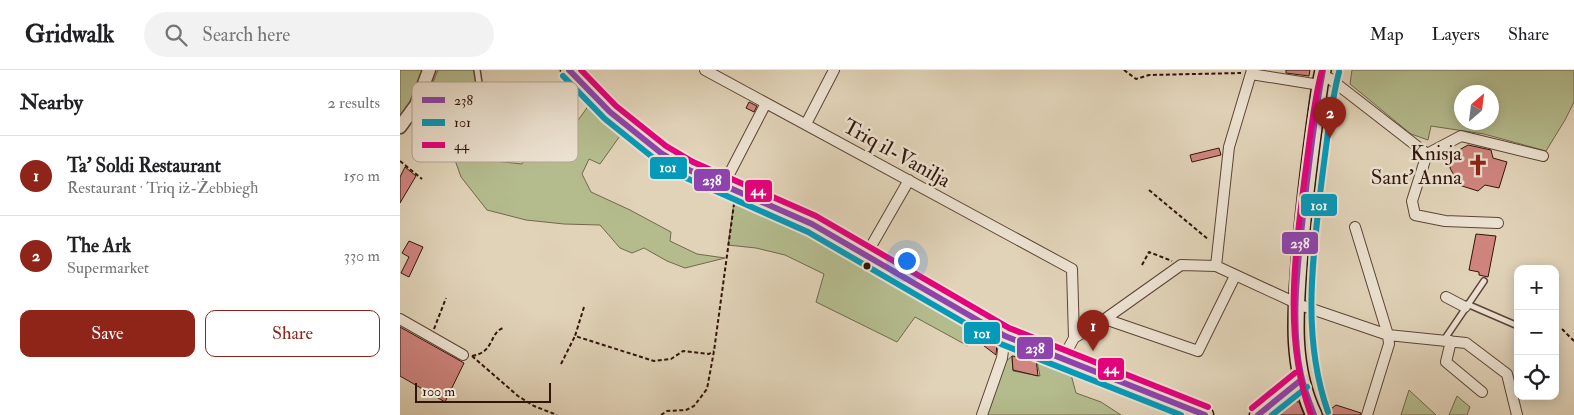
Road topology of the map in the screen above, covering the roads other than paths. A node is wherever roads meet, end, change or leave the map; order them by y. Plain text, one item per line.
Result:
1 (429, 70) edge
2 (569, 70) edge
3 (705, 70) edge
4 (834, 70) edge
5 (1252, 72) edge
6 (1325, 76) edge
7 (425, 82) edge
8 (766, 102) junction
9 (412, 112) edge
10 (806, 124) junction
11 (400, 128) edge
12 (1427, 154) junction
13 (1543, 156) dead end
14 (909, 180) junction
15 (729, 189) junction
16 (1498, 223) dead end
17 (1355, 227) dead end
18 (866, 255) junction
19 (1216, 266) junction
20 (1235, 276) junction
21 (1484, 281) dead end
22 (1446, 297) dead end
23 (1300, 304) junction
24 (1466, 306) junction
25 (400, 319) edge
26 (1106, 319) junction
27 (1514, 324) edge
28 (1388, 335) junction
29 (1005, 336) junction
30 (1074, 338) junction
31 (1447, 340) junction
32 (463, 355) dead end
33 (1062, 360) junction
34 (1301, 380) junction
35 (1482, 392) dead end
36 (982, 415) edge
37 (1205, 415) edge
38 (1259, 415) edge
39 (1314, 415) edge
40 (1320, 415) edge
41 (1366, 415) edge
42 (1517, 415) edge

1 - 7 street
2 - 15 main road
3 - 8 street, Triq il-Vanilja
4 - 10 street
5 - 6 street
5 - 19 street
6 - 12 street
6 - 23 main road
8 - 10 street, Triq il-Vanilja
8 - 15 street
9 - 11 street
10 - 14 street, Triq il-Vanilja
12 - 13 street
12 - 16 street
14 - 18 street
14 - 30 street, Triq il-Vanilja
15 - 18 main road
17 - 28 street
18 - 29 main road
19 - 20 street
19 - 26 street
20 - 23 street
20 - 26 street
21 - 24 lane
22 - 24 street
23 - 28 street
23 - 34 main road
23 - 40 main road
24 - 27 lane
24 - 31 lane
25 - 32 street
26 - 30 street
28 - 31 street
28 - 41 street
29 - 33 main road
29 - 36 street
30 - 33 street
31 - 35 street
31 - 42 street
33 - 37 main road
34 - 38 main road
34 - 39 main road

